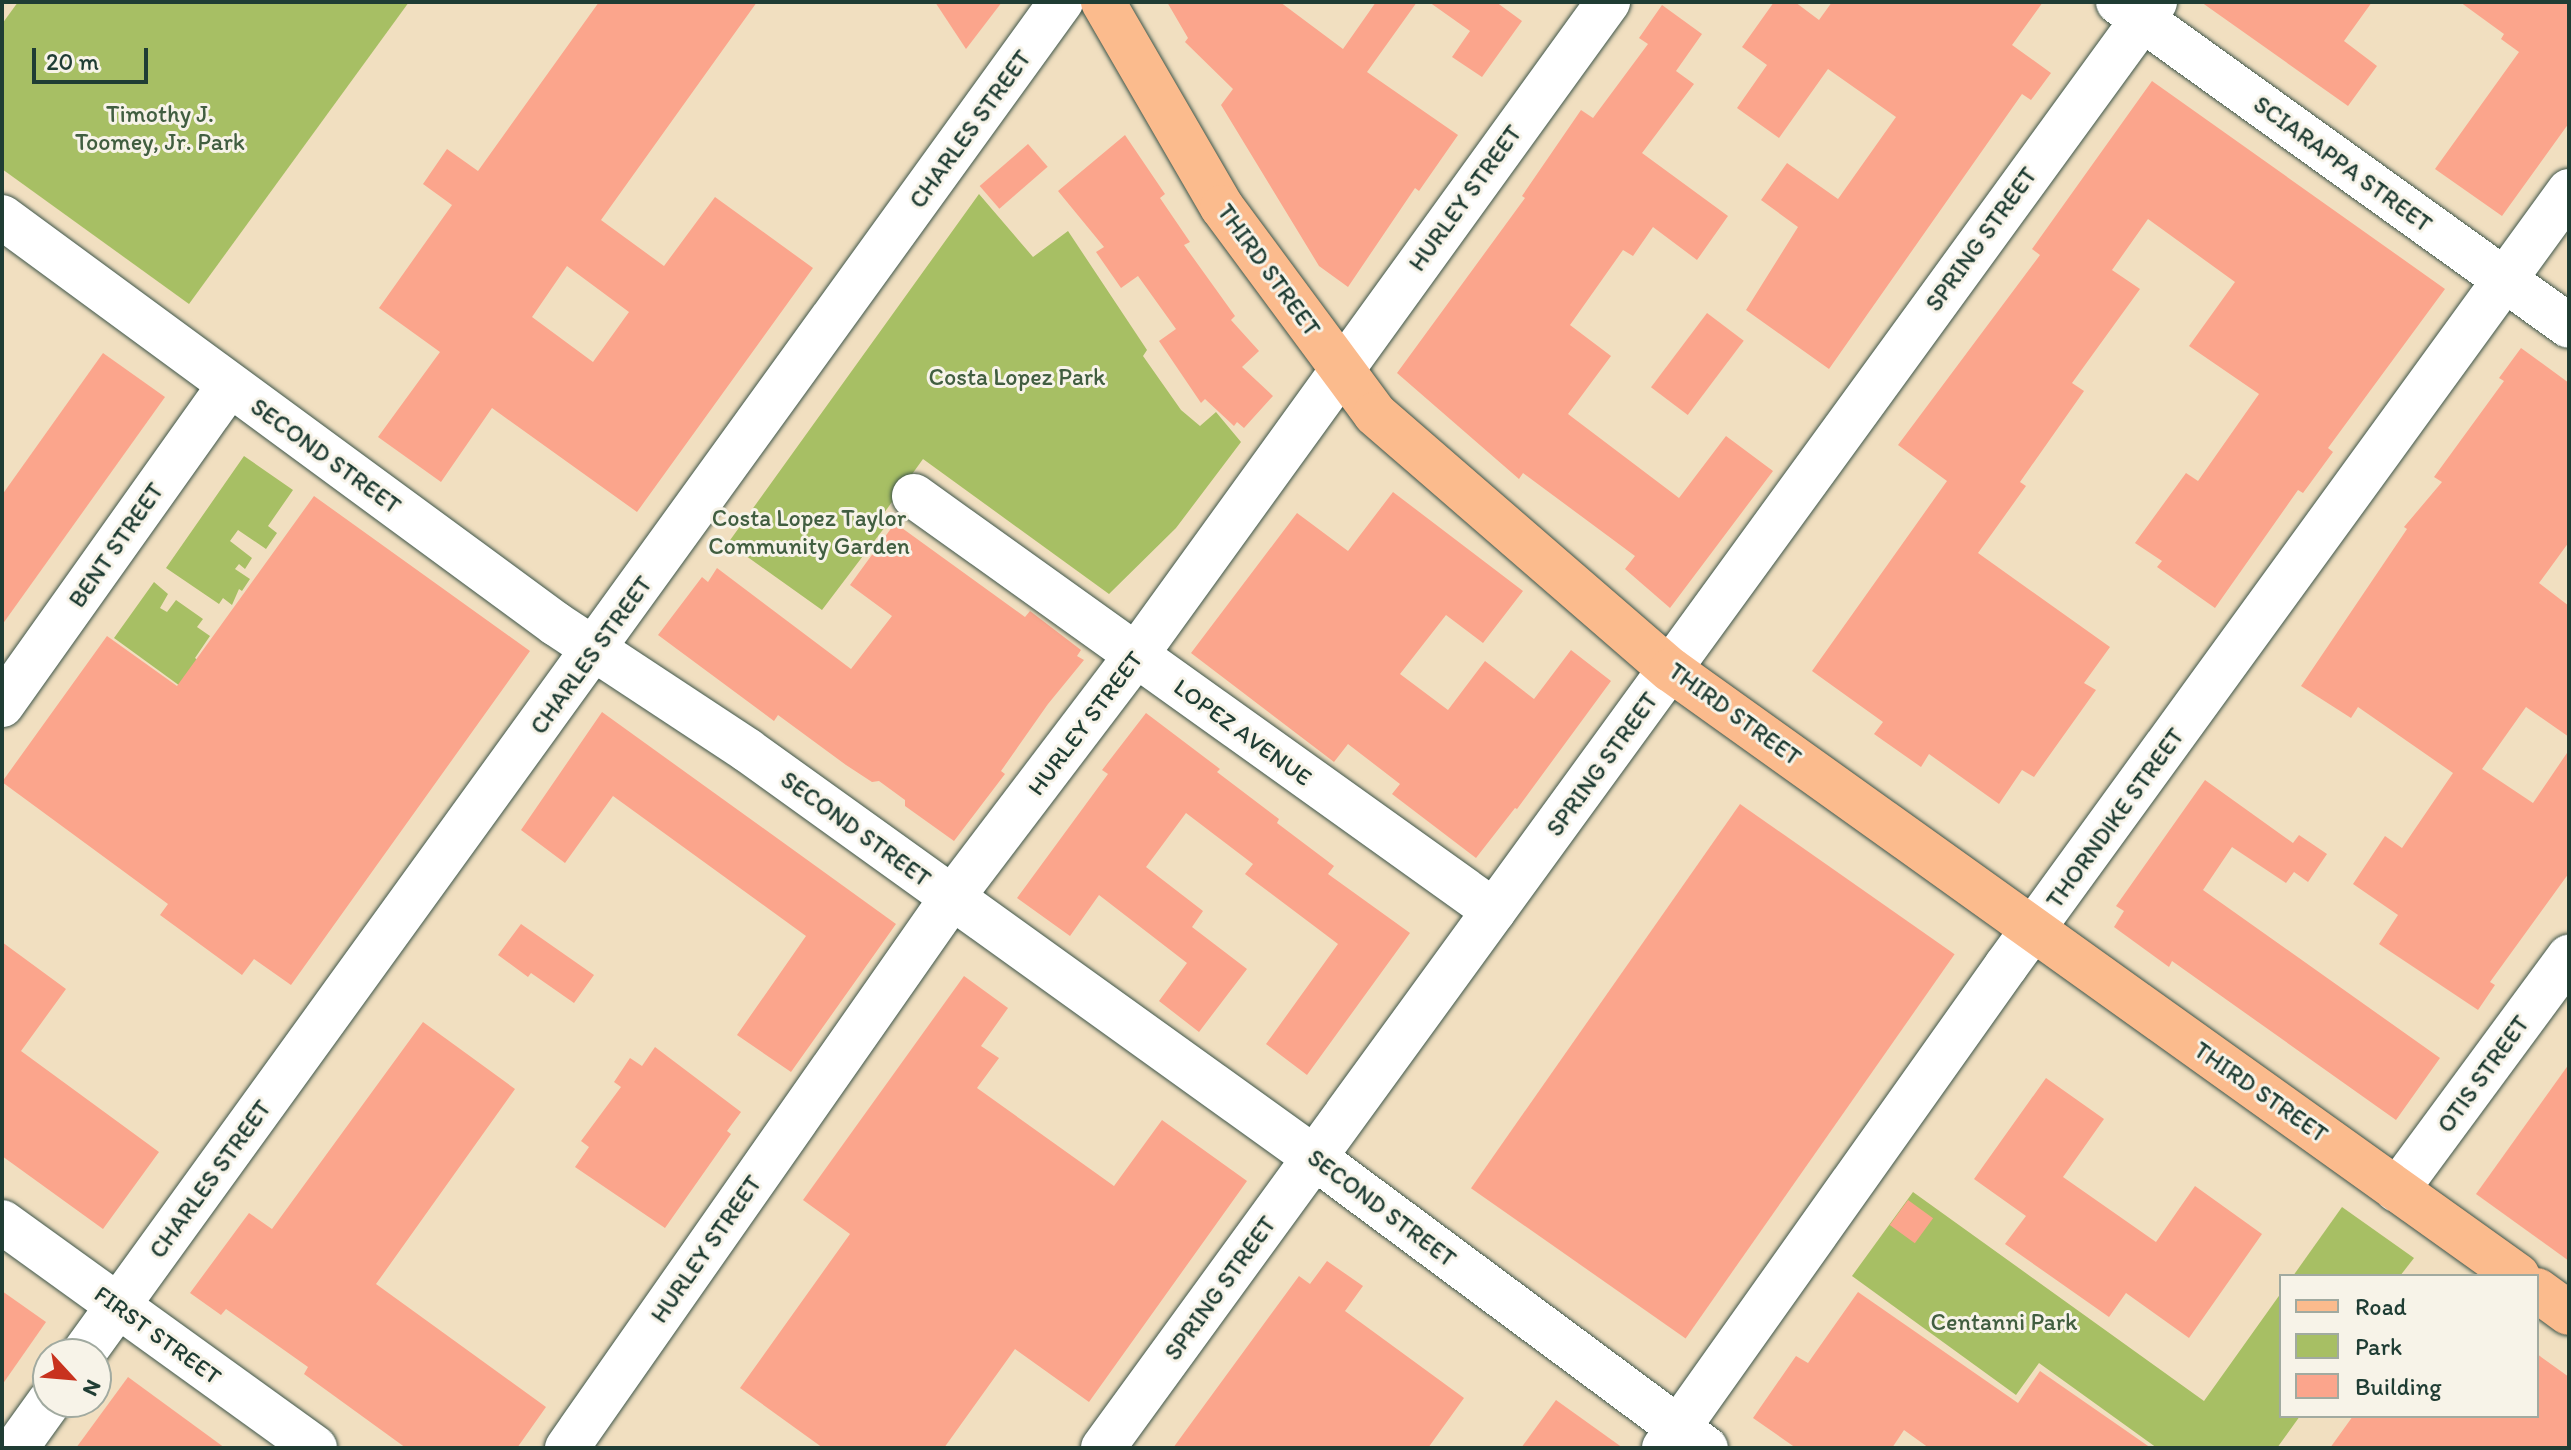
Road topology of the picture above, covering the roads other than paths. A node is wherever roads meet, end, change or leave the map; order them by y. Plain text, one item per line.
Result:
1 (1061, 2) edge
2 (1103, 2) edge
3 (1608, 2) edge
4 (2138, 7) edge
5 (2569, 191) edge
6 (2, 217) edge
7 (2504, 280) junction
8 (2569, 326) edge
9 (1341, 367) junction
10 (229, 385) junction
11 (914, 496) dead end
12 (594, 650) junction
13 (1136, 655) junction
14 (1671, 670) junction
15 (2, 705) edge
16 (951, 899) junction
17 (1494, 911) junction
18 (2035, 929) junction
19 (2569, 957) edge
20 (1315, 1158) junction
21 (2397, 1190) junction
22 (2, 1222) edge
23 (2515, 1274) edge
24 (2539, 1291) edge
25 (119, 1306) junction
26 (2569, 1313) edge
27 (95, 1338) edge
28 (38, 1418) edge
29 (1683, 1441) edge
30 (16, 1448) edge
31 (315, 1448) edge
32 (567, 1448) edge
33 (1103, 1448) edge

1 - 12 street, CHARLES STREET
2 - 9 main road, THIRD STREET
3 - 9 street, HURLEY STREET
4 - 7 street, SCIARAPPA STREET
4 - 14 street, SPRING STREET
5 - 7 street, THORNDIKE STREET
6 - 10 street, SECOND STREET
7 - 8 street, SCIARAPPA STREET
7 - 18 street, THORNDIKE STREET
9 - 13 street, HURLEY STREET
9 - 14 main road, THIRD STREET
10 - 12 street, SECOND STREET
10 - 15 street, BENT STREET
11 - 13 street, LOPEZ AVENUE
12 - 16 street, SECOND STREET
12 - 25 street, CHARLES STREET
13 - 16 street, HURLEY STREET
13 - 17 street, LOPEZ AVENUE
14 - 17 street, SPRING STREET
14 - 18 main road, THIRD STREET
16 - 20 street, SECOND STREET
16 - 32 street, HURLEY STREET
17 - 20 street, SPRING STREET
18 - 21 main road, THIRD STREET
18 - 29 street, THORNDIKE STREET
19 - 21 street, OTIS STREET
20 - 29 street, SECOND STREET
20 - 33 street, SPRING STREET
21 - 23 main road, THIRD STREET
22 - 25 street, FIRST STREET
24 - 26 main road
25 - 27 street, CHARLES STREET
25 - 31 street, FIRST STREET
28 - 30 street

